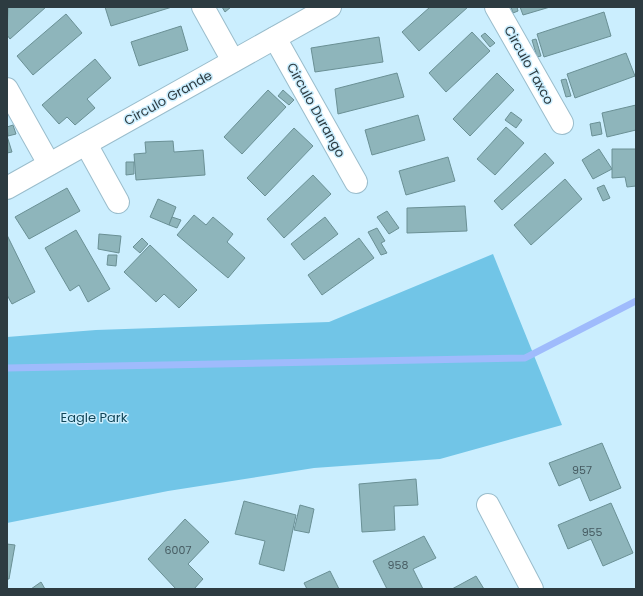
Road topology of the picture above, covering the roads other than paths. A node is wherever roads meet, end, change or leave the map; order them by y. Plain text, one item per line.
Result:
1 (203, 7) edge
2 (330, 7) edge
3 (496, 7) edge
4 (275, 38) junction
5 (233, 61) junction
6 (7, 89) edge
7 (562, 123) dead end
8 (86, 144) junction
9 (49, 164) junction
10 (356, 182) dead end
11 (7, 188) edge
12 (118, 202) dead end
13 (488, 505) dead end
14 (532, 589) edge

1 - 5 street
2 - 4 street, Circulo Grande
3 - 7 street, Circulo Taxco
4 - 5 street, Circulo Grande
4 - 10 street, Circulo Durango
5 - 8 street, Circulo Grande
6 - 9 street
8 - 9 street, Circulo Grande
8 - 12 street
9 - 11 street, Circulo Grande
13 - 14 street

